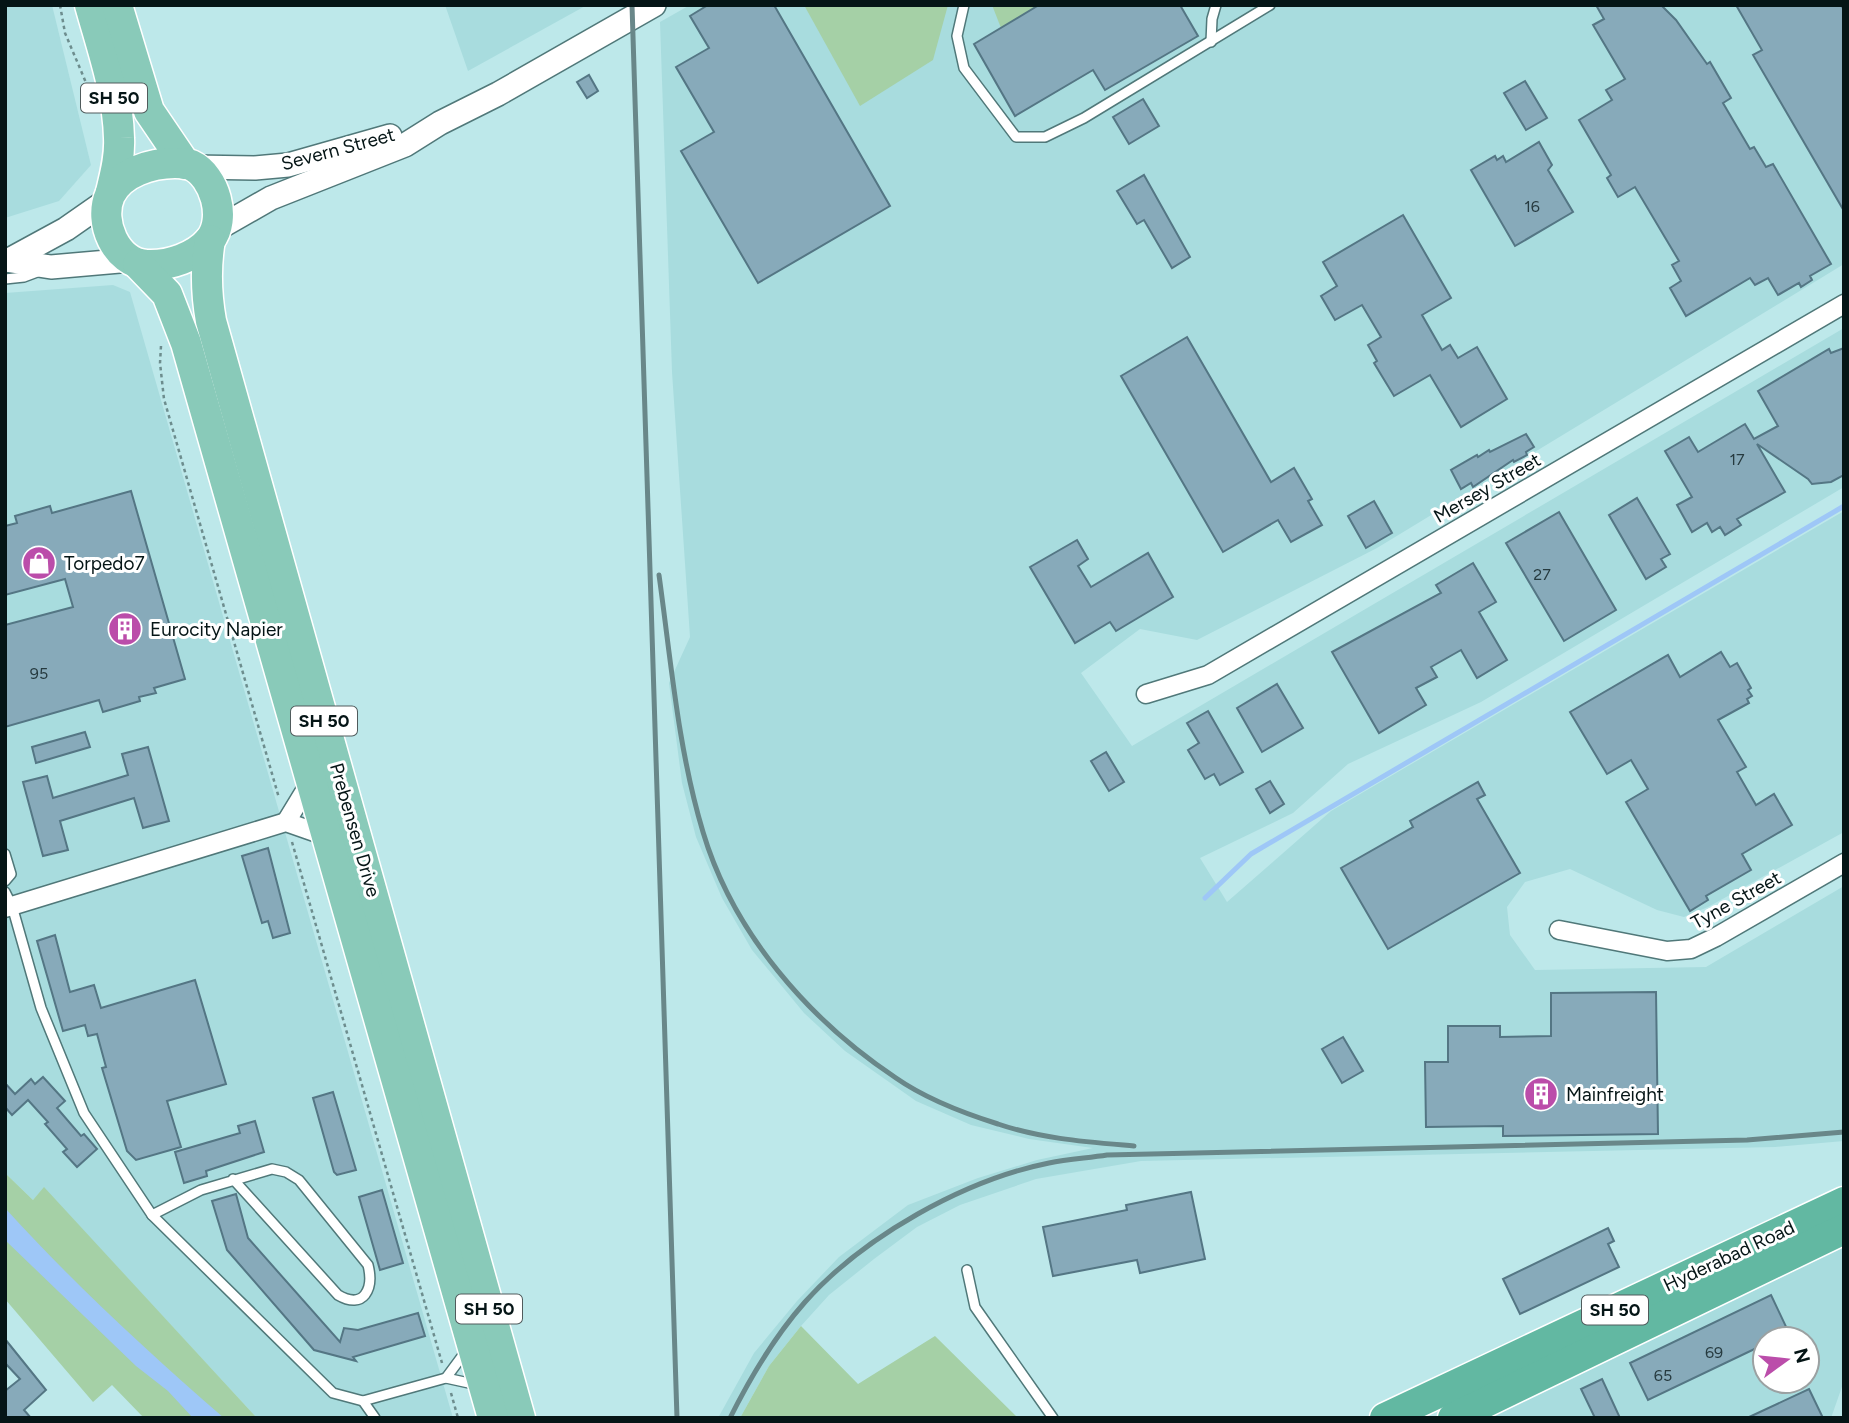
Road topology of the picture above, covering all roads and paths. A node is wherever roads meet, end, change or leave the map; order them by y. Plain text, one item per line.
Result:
1 (60, 5) edge
2 (90, 5) edge
3 (117, 5) edge
4 (654, 5) edge
5 (964, 5) edge
6 (1216, 5) edge
7 (1270, 5) edge
8 (1211, 42) junction
9 (88, 88) dead end
10 (440, 122) junction
11 (189, 165) junction
12 (110, 196) junction
13 (213, 235) junction
14 (134, 262) junction
15 (6, 266) edge
16 (1844, 304) edge
17 (161, 342) dead end
18 (1146, 694) dead end
19 (311, 781) junction
20 (286, 822) junction
21 (326, 836) junction
22 (5, 854) edge
23 (1844, 863) edge
24 (5, 881) edge
25 (7, 902) edge
26 (1559, 930) dead end
27 (233, 1179) junction
28 (1844, 1202) edge
29 (152, 1215) junction
30 (1844, 1229) edge
31 (967, 1270) dead end
32 (472, 1342) junction
33 (446, 1378) junction
34 (484, 1386) junction
35 (363, 1401) junction
36 (375, 1418) edge
37 (458, 1418) edge
38 (493, 1418) edge
39 (520, 1418) edge
40 (1053, 1418) edge
41 (1385, 1418) edge
42 (1453, 1418) edge

1 - 9 path
2 - 12 main road, SH 50
3 - 11 main road, SH 50
4 - 10 street, Severn Street
5 - 8 lane
6 - 8 lane
7 - 8 lane
10 - 11 street, Severn Street
10 - 13 street, Severn Street
11 - 12 main road
11 - 13 main road, SH 50
12 - 14 main road, SH 50
12 - 15 street
13 - 14 main road
13 - 39 main road, Prebensen Drive / SH 50
14 - 15 street
14 - 19 main road, Prebensen Drive / SH 50
16 - 18 street, Mersey Street
17 - 20 path
19 - 20 street
19 - 21 main road, Prebensen Drive / SH 50
20 - 21 street
20 - 25 street
20 - 33 path
21 - 32 main road, Prebensen Drive / SH 50
22 - 24 lane
23 - 26 street, Tyne Street
25 - 29 lane
27 - 27 lane
27 - 29 lane
28 - 41 highway, Hyderabad Road / SH 50
29 - 35 lane
30 - 42 highway, Hyderabad Road / SH 50
31 - 40 lane
32 - 33 lane
32 - 34 main road, Prebensen Drive / SH 50
33 - 34 lane
33 - 35 lane
33 - 37 path
34 - 38 main road, Prebensen Drive / SH 50
35 - 36 lane

